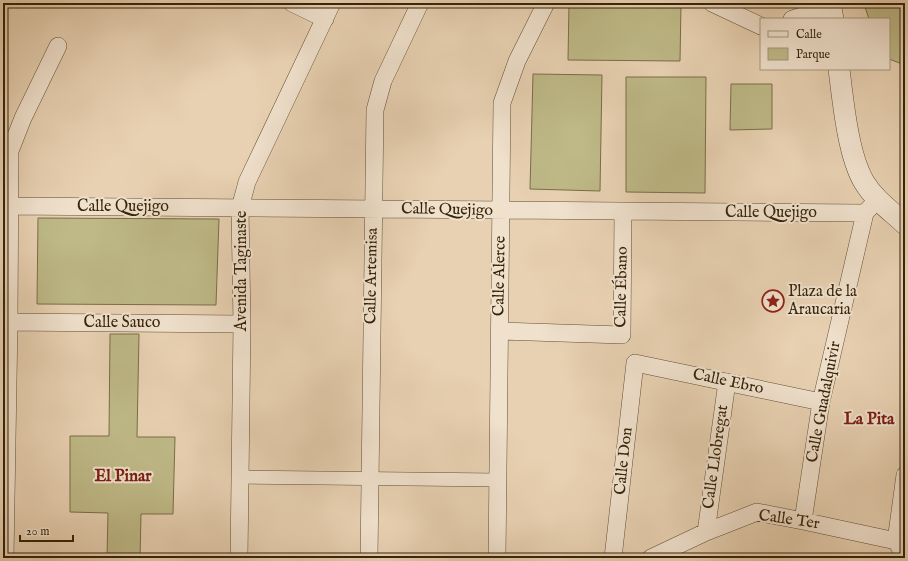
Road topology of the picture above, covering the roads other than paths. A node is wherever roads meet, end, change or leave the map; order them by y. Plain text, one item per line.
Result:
1 (292, 3) edge
2 (332, 3) edge
3 (420, 3) edge
4 (546, 3) edge
5 (712, 3) edge
6 (831, 10) edge
7 (796, 18) edge
8 (325, 20) junction
9 (760, 26) edge
10 (58, 46) dead end
11 (839, 70) edge
12 (9, 206) junction
13 (872, 206) junction
14 (240, 208) junction
15 (373, 209) junction
16 (501, 211) junction
17 (623, 212) junction
18 (905, 224) edge
19 (6, 242) edge
20 (6, 322) edge
21 (242, 324) junction
22 (500, 331) junction
23 (635, 363) joint
24 (727, 382) junction
25 (822, 402) junction
26 (905, 475) edge
27 (240, 477) junction
28 (370, 478) junction
29 (498, 480) junction
30 (803, 520) junction
31 (706, 532) junction
32 (902, 551) edge
33 (5, 558) edge
34 (239, 558) edge
35 (369, 558) edge
36 (497, 558) edge
37 (613, 558) edge
38 (651, 558) edge

1 - 8 street
2 - 8 street, Avenida Taginaste
3 - 15 street, Calle Artemisa
4 - 16 street, Calle Alerce
5 - 9 street
6 - 7 street
8 - 14 street, Avenida Taginaste
10 - 12 street
11 - 13 street
12 - 14 street, Calle Quejigo
12 - 19 street
13 - 17 street, Calle Quejigo
13 - 18 street
13 - 25 street, Calle Guadalquivir
14 - 15 street, Calle Quejigo
14 - 21 street, Avenida Taginaste
15 - 16 street, Calle Quejigo
15 - 28 street, Calle Artemisa
16 - 17 street, Calle Quejigo
16 - 22 street, Calle Alerce
17 - 22 street, Calle Ébano
19 - 20 street
20 - 21 street, Calle Sauco
20 - 33 street
21 - 27 street, Avenida Taginaste
22 - 29 street, Calle Alerce
23 - 24 street, Calle Ebro
23 - 37 street, Calle Don
24 - 25 street, Calle Ebro
24 - 31 street, Calle Llobregat
25 - 30 street, Calle Guadalquivir
26 - 32 street
27 - 28 street
27 - 34 street, Avenida Taginaste
28 - 29 street
28 - 35 street, Calle Artemisa
29 - 36 street, Calle Alerce
30 - 31 street, Calle Ter
30 - 32 street, Calle Ter
31 - 38 street, Calle Ter

